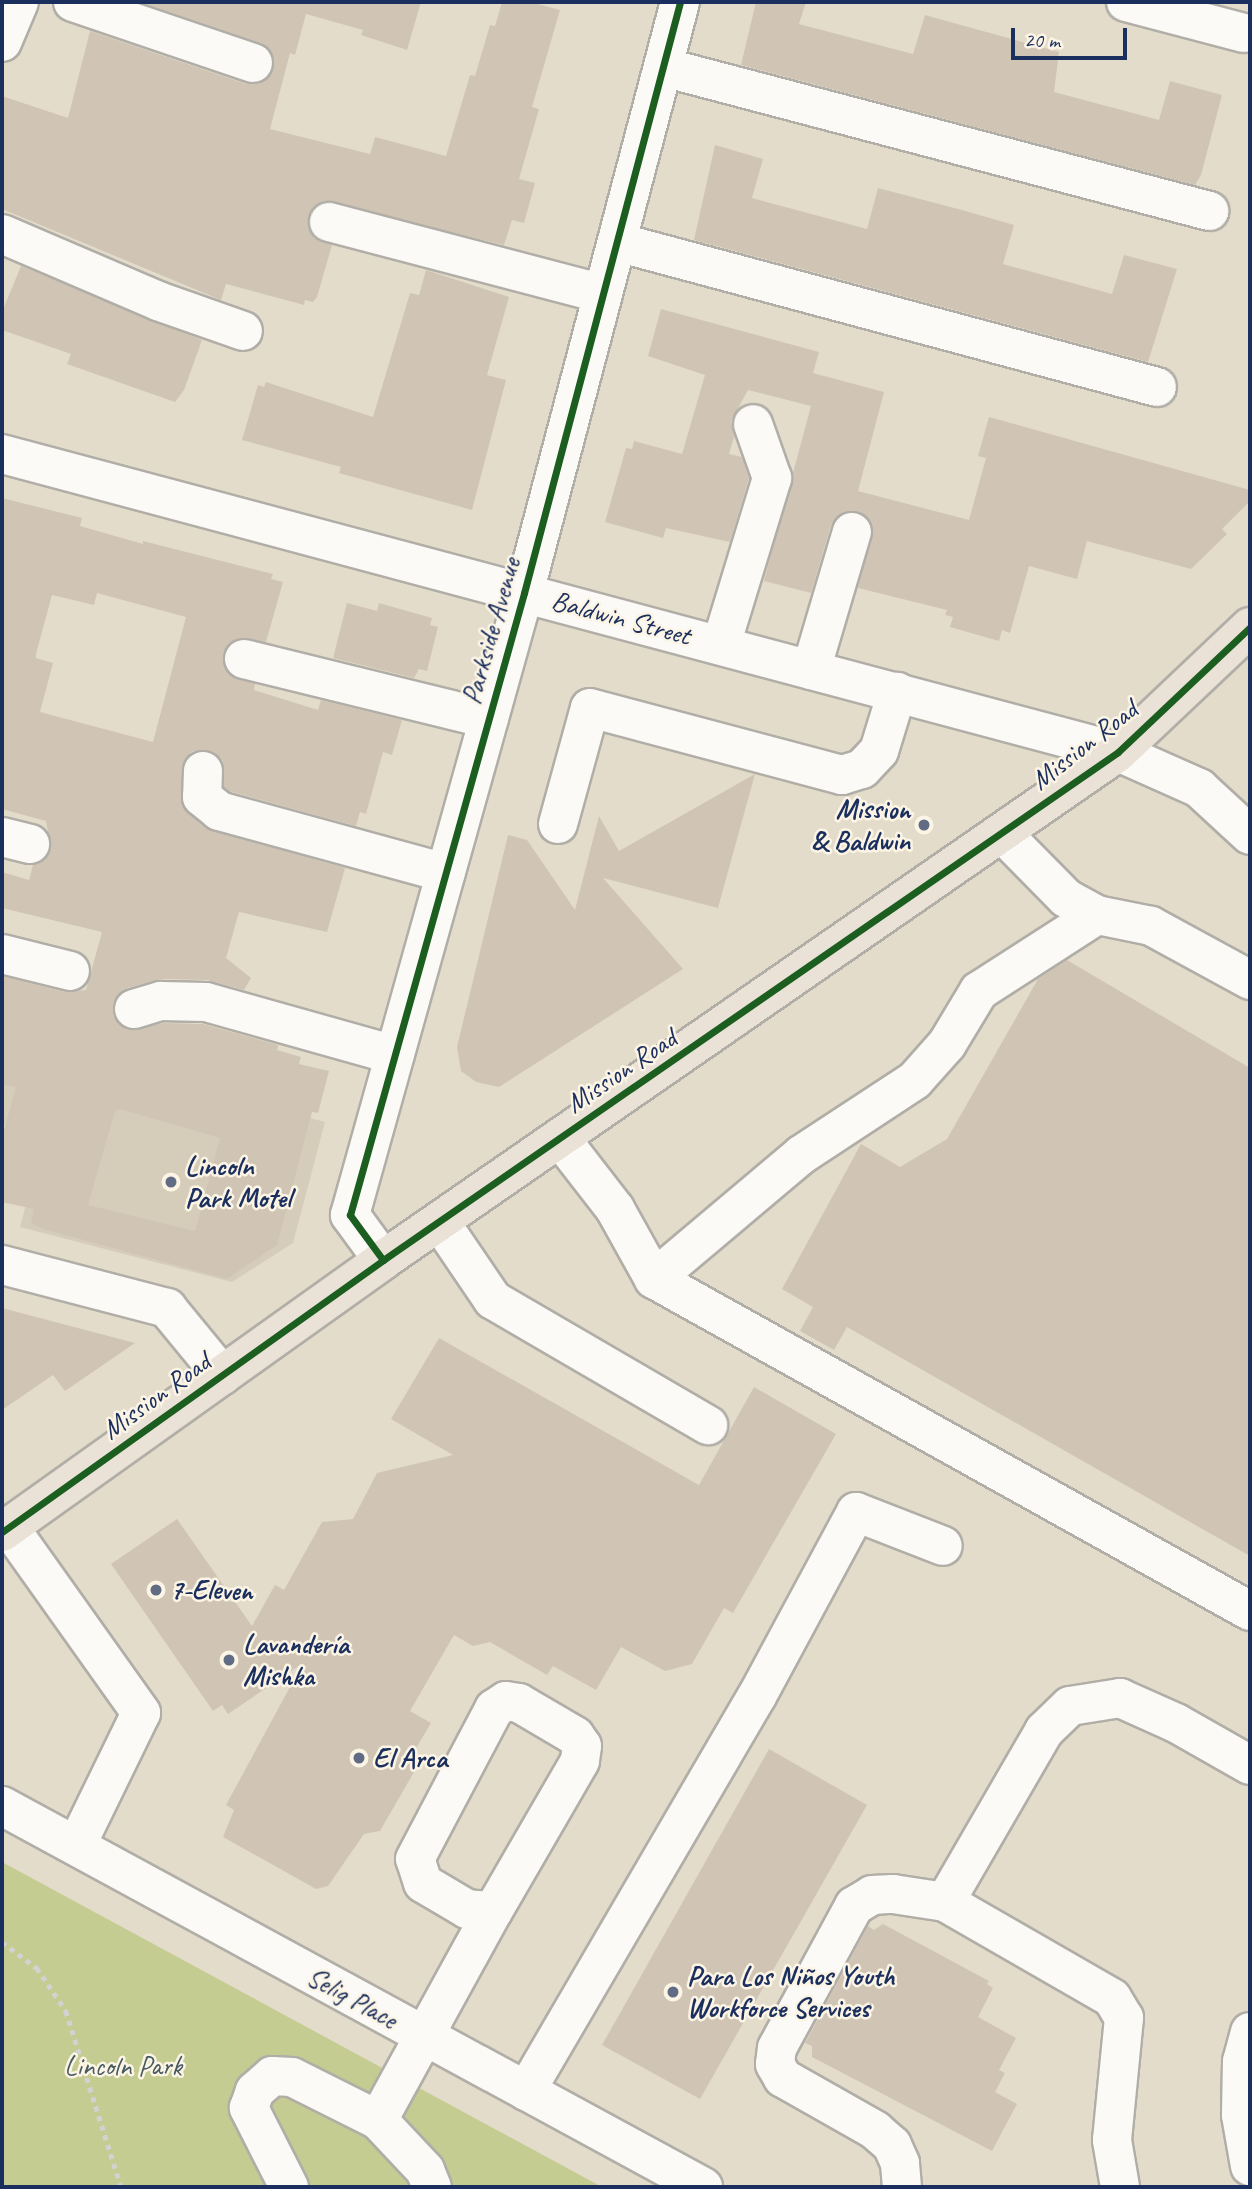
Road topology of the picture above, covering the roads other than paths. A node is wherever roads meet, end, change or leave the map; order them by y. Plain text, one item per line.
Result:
1 (19, 2) edge
2 (73, 2) edge
3 (680, 2) edge
4 (1126, 2) edge
5 (1244, 33) dead end
6 (2, 42) edge
7 (253, 63) dead end
8 (663, 67) junction
9 (1209, 211) dead end
10 (329, 222) dead end
11 (2, 234) edge
12 (617, 242) junction
13 (603, 294) junction
14 (243, 331) dead end
15 (1157, 387) dead end
16 (753, 424) dead end
17 (2, 454) edge
18 (852, 532) dead end
19 (524, 593) junction
20 (1250, 627) edge
21 (721, 645) junction
22 (244, 659) dead end
23 (811, 670) junction
24 (897, 692) junction
25 (489, 719) junction
26 (1118, 752) junction
27 (203, 771) dead end
28 (558, 824) dead end
29 (1002, 833) junction
30 (1250, 835) edge
31 (446, 873) junction
32 (1097, 915) junction
33 (2, 954) edge
34 (70, 971) dead end
35 (1250, 980) edge
36 (134, 1009) dead end
37 (395, 1055) junction
38 (560, 1138) junction
39 (440, 1222) junction
40 (383, 1260) junction
41 (2, 1265) edge
42 (654, 1279) junction
43 (222, 1375) junction
44 (708, 1425) dead end
45 (6, 1530) edge
46 (943, 1546) dead end
47 (1250, 1611) edge
48 (1250, 1765) edge
49 (2, 1806) edge
50 (76, 1846) junction
51 (946, 1902) junction
52 (493, 1911) junction
53 (1250, 2032) edge
54 (426, 2039) junction
55 (526, 2091) junction
56 (378, 2120) junction
57 (1250, 2166) edge
58 (289, 2187) edge
59 (432, 2187) edge
60 (703, 2187) edge
61 (902, 2187) edge
62 (1120, 2187) edge

1 - 6 street
2 - 7 street
3 - 8 street, Parkside Avenue
4 - 5 street
8 - 9 street
8 - 12 street, Parkside Avenue
10 - 13 street
11 - 14 street
12 - 13 street, Parkside Avenue
12 - 15 street
13 - 19 street, Parkside Avenue
16 - 21 street
17 - 19 street, Baldwin Street
18 - 23 street
19 - 21 street, Baldwin Street
19 - 25 street, Parkside Avenue
20 - 26 main road, Mission Road
21 - 23 street, Baldwin Street
22 - 25 street
23 - 24 street, Baldwin Street
24 - 26 street, Baldwin Street
24 - 28 street
25 - 31 street, Parkside Avenue
26 - 29 main road, Mission Road
26 - 30 street, Baldwin Street
27 - 31 street
29 - 32 street
29 - 38 main road, Mission Road
31 - 37 street, Parkside Avenue
32 - 35 street
32 - 42 street
33 - 34 street
36 - 37 street
37 - 40 street, Parkside Avenue
38 - 39 main road, Mission Road
38 - 42 street
39 - 40 main road, Mission Road
39 - 44 street
40 - 43 main road, Mission Road
41 - 43 street
42 - 47 street
43 - 45 main road, Mission Road
45 - 50 street
46 - 55 street
48 - 51 street
49 - 50 street, Selig Place
50 - 54 street, Selig Place
51 - 61 street
51 - 62 street
52 - 52 street
52 - 54 street
53 - 57 street
54 - 55 street, Selig Place
54 - 56 street
55 - 60 street, Selig Place
56 - 58 street
56 - 59 street

